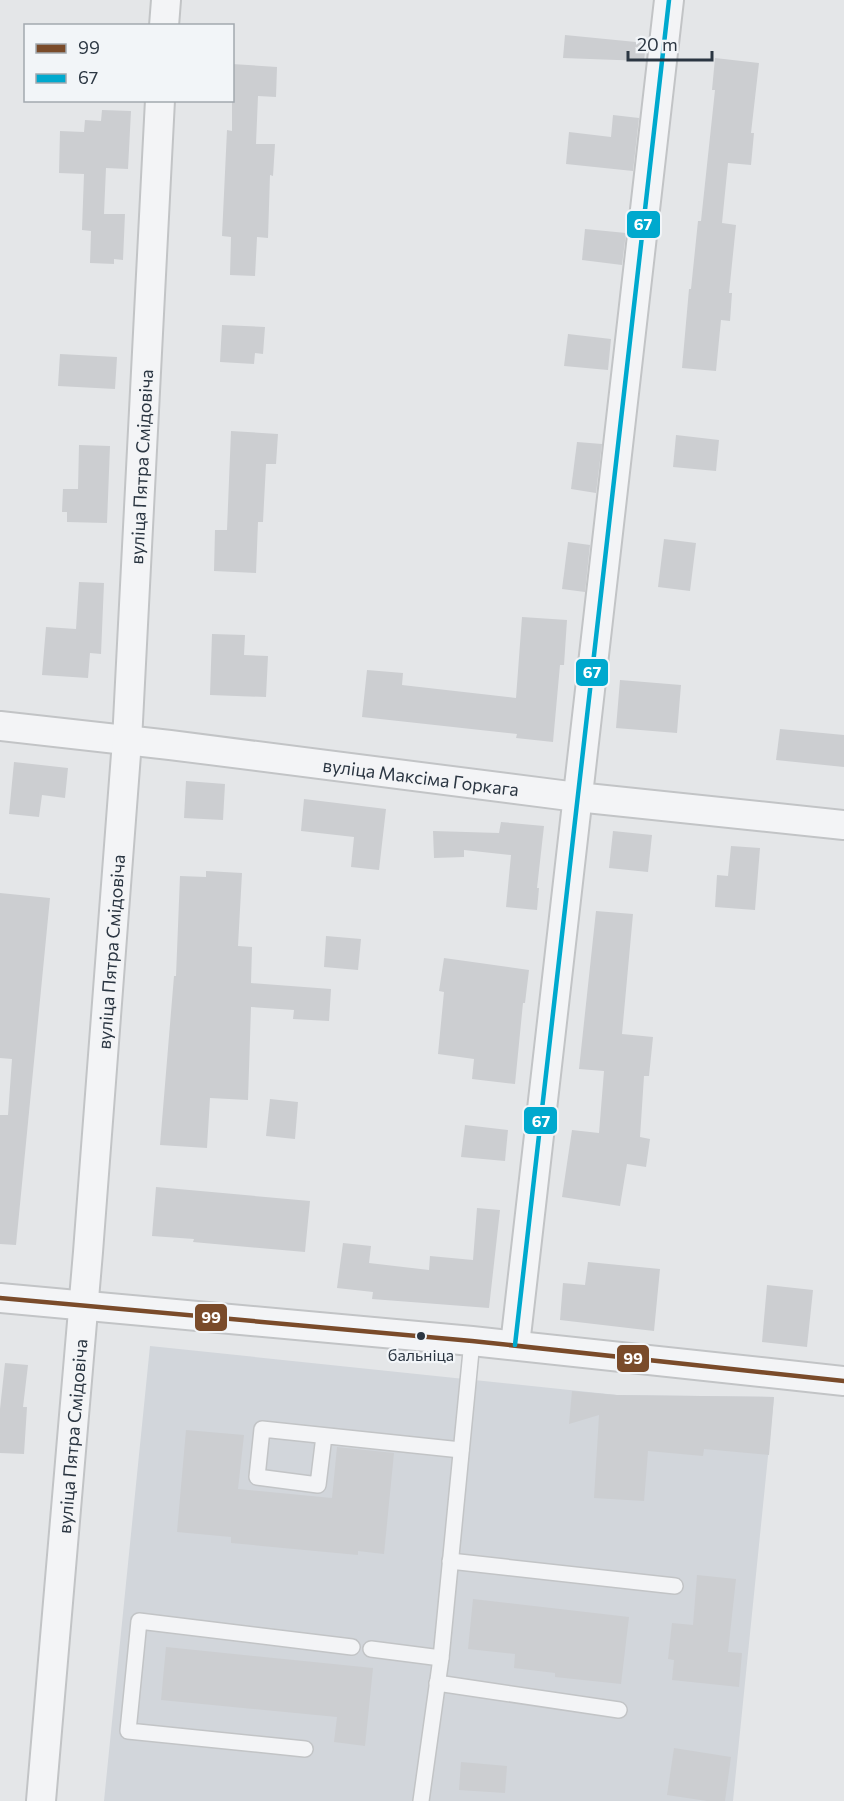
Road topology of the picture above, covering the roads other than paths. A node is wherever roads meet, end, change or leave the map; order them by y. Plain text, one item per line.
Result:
1 (166, 0) edge
2 (669, 0) edge
3 (164, 24) edge
4 (160, 102) edge
5 (0, 726) edge
6 (128, 741) junction
7 (577, 797) junction
8 (844, 825) edge
9 (0, 1298) edge
10 (84, 1305) junction
11 (472, 1341) junction
12 (515, 1346) junction
13 (844, 1381) edge
14 (324, 1436) junction
15 (461, 1450) junction
16 (450, 1561) junction
17 (675, 1586) dead end
18 (352, 1647) dead end
19 (370, 1649) dead end
20 (441, 1658) junction
21 (437, 1683) junction
22 (619, 1710) dead end
23 (305, 1749) dead end
24 (41, 1801) edge
25 (421, 1801) edge

1 - 3 street
2 - 7 street
4 - 6 street, вуліца Пятра Смідовіча
5 - 6 street, вуліца Максіма Горкага
6 - 7 street, вуліца Максіма Горкага
6 - 10 street, вуліца Пятра Смідовіча
7 - 8 street, вуліца Максіма Горкага
7 - 12 street
9 - 10 street
10 - 11 street
10 - 24 street, вуліца Пятра Смідовіча
11 - 12 street
11 - 15 lane
12 - 13 street
14 - 14 lane
14 - 15 lane
15 - 16 lane
16 - 17 lane
16 - 20 lane
18 - 23 lane
19 - 20 lane
20 - 21 lane
21 - 22 lane
21 - 25 lane

